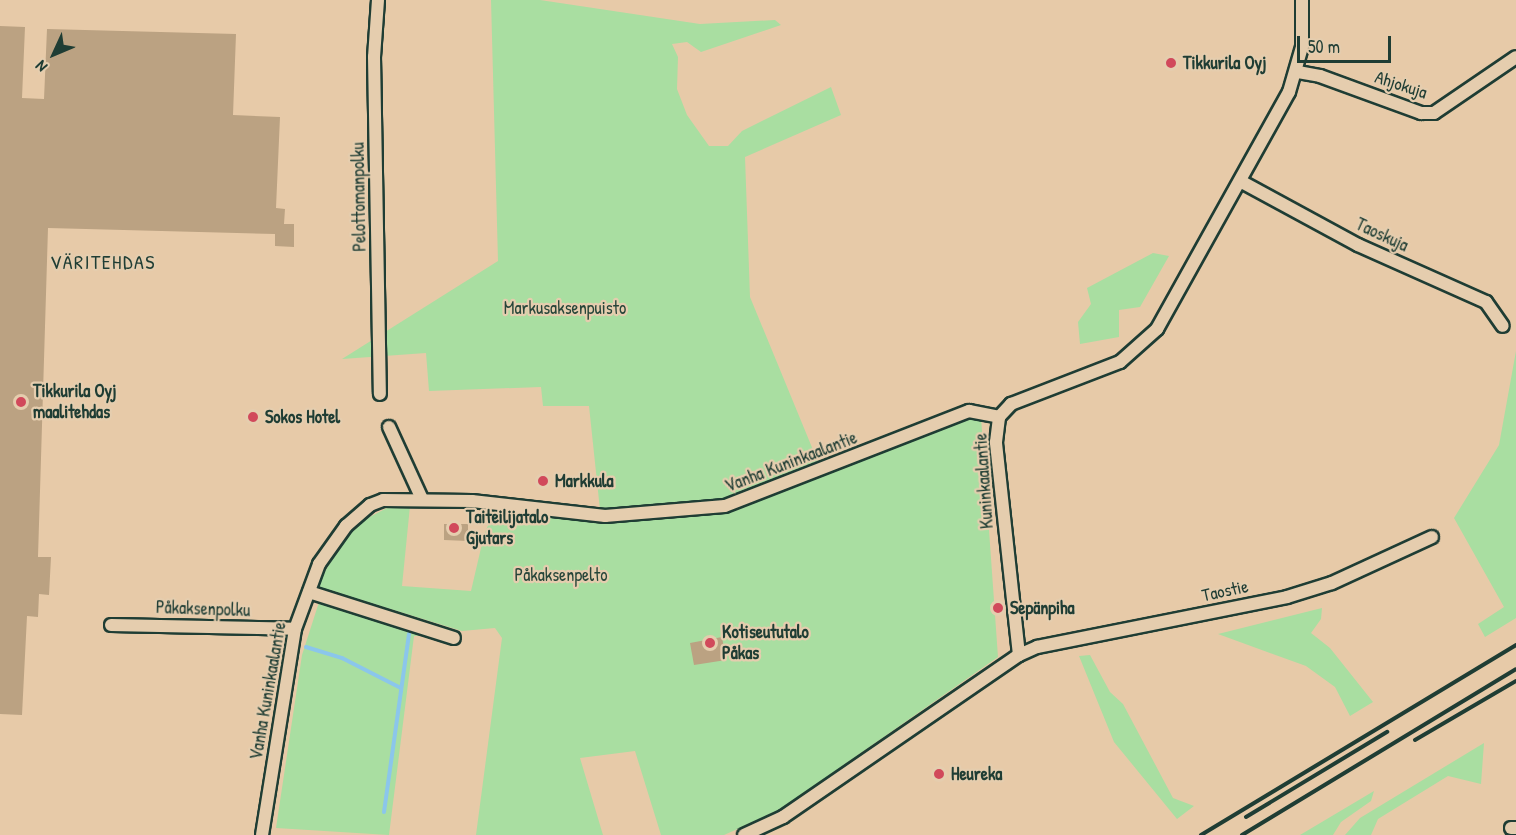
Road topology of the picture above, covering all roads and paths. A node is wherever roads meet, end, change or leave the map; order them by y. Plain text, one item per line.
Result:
1 (378, 0) edge
2 (1302, 0) edge
3 (1516, 57) edge
4 (1298, 72) junction
5 (1240, 181) junction
6 (1503, 326) dead end
7 (380, 394) dead end
8 (999, 417) junction
9 (388, 427) dead end
10 (422, 499) junction
11 (1432, 537) dead end
12 (309, 592) junction
13 (111, 625) dead end
14 (295, 629) junction
15 (454, 639) dead end
16 (1018, 655) junction
17 (262, 835) edge
18 (744, 835) edge

1 - 7 street, Pelottomanpolku
2 - 4 street, Kuninkaalantie
3 - 4 street, Ahjokuja
4 - 5 street, Kuninkaalantie
5 - 6 street, Taoskuja
5 - 8 street, Kuninkaalantie
8 - 10 street, Vanha Kuninkaalantie
8 - 16 street, Kuninkaalantie
9 - 10 street
10 - 12 street, Vanha Kuninkaalantie
11 - 16 street, Taostie
12 - 14 street, Vanha Kuninkaalantie
12 - 15 street
13 - 14 street, Påkaksenpolku
14 - 17 street, Vanha Kuninkaalantie
16 - 18 street

